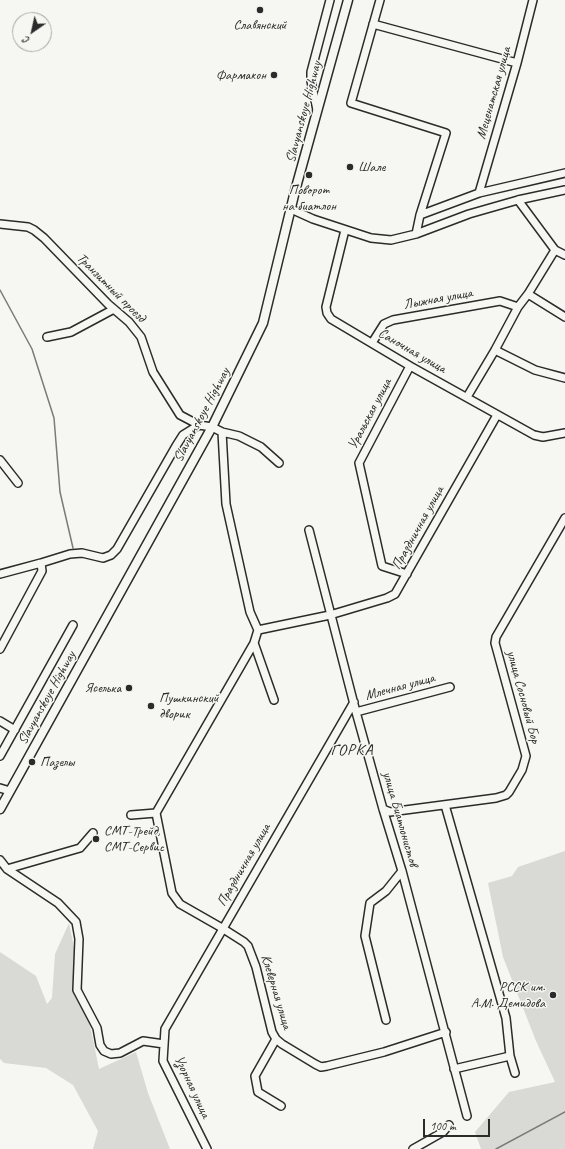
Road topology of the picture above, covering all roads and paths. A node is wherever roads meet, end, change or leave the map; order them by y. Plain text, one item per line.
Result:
1 (330, 0) edge
2 (348, 0) edge
3 (380, 0) edge
4 (533, 0) edge
5 (373, 24) junction
6 (517, 63) junction
7 (317, 110) junction
8 (565, 173) edge
9 (565, 190) edge
10 (479, 193) junction
11 (518, 200) junction
12 (291, 209) junction
13 (420, 215) junction
14 (0, 224) edge
15 (345, 230) junction
16 (416, 234) junction
17 (555, 250) junction
18 (565, 255) edge
19 (528, 294) junction
20 (518, 307) junction
21 (114, 309) junction
22 (565, 317) edge
23 (48, 337) dead end
24 (372, 343) junction
25 (495, 350) junction
26 (410, 366) junction
27 (565, 378) edge
28 (467, 397) junction
29 (497, 414) junction
30 (199, 424) junction
31 (212, 427) junction
32 (222, 432) junction
33 (565, 433) edge
34 (0, 460) edge
35 (279, 462) dead end
36 (18, 483) dead end
37 (565, 518) edge
38 (309, 530) dead end
39 (41, 563) junction
40 (0, 574) edge
41 (407, 574) junction
42 (330, 614) junction
43 (73, 625) dead end
44 (258, 630) junction
45 (254, 643) junction
46 (0, 649) edge
47 (450, 687) dead end
48 (274, 700) dead end
49 (354, 702) junction
50 (356, 712) junction
51 (0, 722) edge
52 (14, 730) junction
53 (0, 756) edge
54 (0, 788) edge
55 (10, 791) junction
56 (445, 805) junction
57 (0, 809) edge
58 (383, 809) junction
59 (156, 813) junction
60 (131, 815) dead end
61 (93, 833) dead end
62 (0, 860) edge
63 (7, 869) junction
64 (402, 871) junction
65 (222, 928) junction
66 (386, 1020) dead end
67 (446, 1032) junction
68 (276, 1039) junction
69 (164, 1044) junction
70 (510, 1056) junction
71 (454, 1068) junction
72 (515, 1073) dead end
73 (280, 1106) dead end
74 (467, 1116) dead end
75 (449, 1125) dead end
76 (207, 1149) edge
77 (413, 1149) edge

1 - 7 street
2 - 7 main road, Slavyanskoye Highway
3 - 5 street
4 - 6 street, Меценатская улица
5 - 6 street
5 - 13 street
6 - 10 street, Меценатская улица
7 - 12 main road, Slavyanskoye Highway
8 - 10 street
9 - 11 street
10 - 13 street
11 - 16 street
11 - 17 street
12 - 15 street
12 - 31 main road, Slavyanskoye Highway
13 - 16 street
14 - 21 street, Транзитный проезд
15 - 16 street
15 - 24 street, Саночная улица
17 - 18 street
17 - 19 street
19 - 20 street
19 - 22 street
20 - 24 street, Лыжная улица
20 - 25 street
21 - 23 street
21 - 30 street, Транзитный проезд
24 - 26 street, Саночная улица
25 - 27 street
25 - 28 street
26 - 28 street, Саночная улица
26 - 41 street, Уральская улица
28 - 29 street, Саночная улица
29 - 33 street, Саночная улица
29 - 41 street, Праздничная улица
30 - 31 street, Транзитный проезд
30 - 39 street
31 - 32 street, Транзитный проезд
31 - 55 main road, Slavyanskoye Highway
32 - 35 street, Транзитный проезд
32 - 44 street
34 - 36 street
37 - 56 street, улица Сосновый Бор
38 - 42 street, улица Биатлонистов
39 - 40 street
39 - 46 street
41 - 42 street, Праздничная улица
42 - 44 street, Праздничная улица
42 - 49 street, улица Биатлонистов
43 - 52 street
44 - 45 street
45 - 48 street
45 - 59 street
47 - 50 street, Млечная улица
49 - 50 street, улица Биатлонистов
49 - 65 street, Праздничная улица
50 - 58 street, улица Биатлонистов
51 - 52 street
52 - 53 street
54 - 55 street
55 - 57 main road, Slavyanskoye Highway
56 - 58 street, улица Сосновый Бор
56 - 70 street
58 - 64 street, улица Биатлонистов
59 - 60 street
59 - 65 street, Клеверная улица
61 - 63 street
62 - 63 street, Узорная улица
63 - 69 street, Узорная улица
64 - 66 street
64 - 67 street, улица Биатлонистов
65 - 68 street, Клеверная улица
65 - 69 street, Праздничная улица
67 - 68 street, Клеверная улица
67 - 71 street, улица Биатлонистов
68 - 73 street
69 - 76 street, Узорная улица
70 - 71 street
70 - 72 street
71 - 74 street, улица Биатлонистов
75 - 77 street

